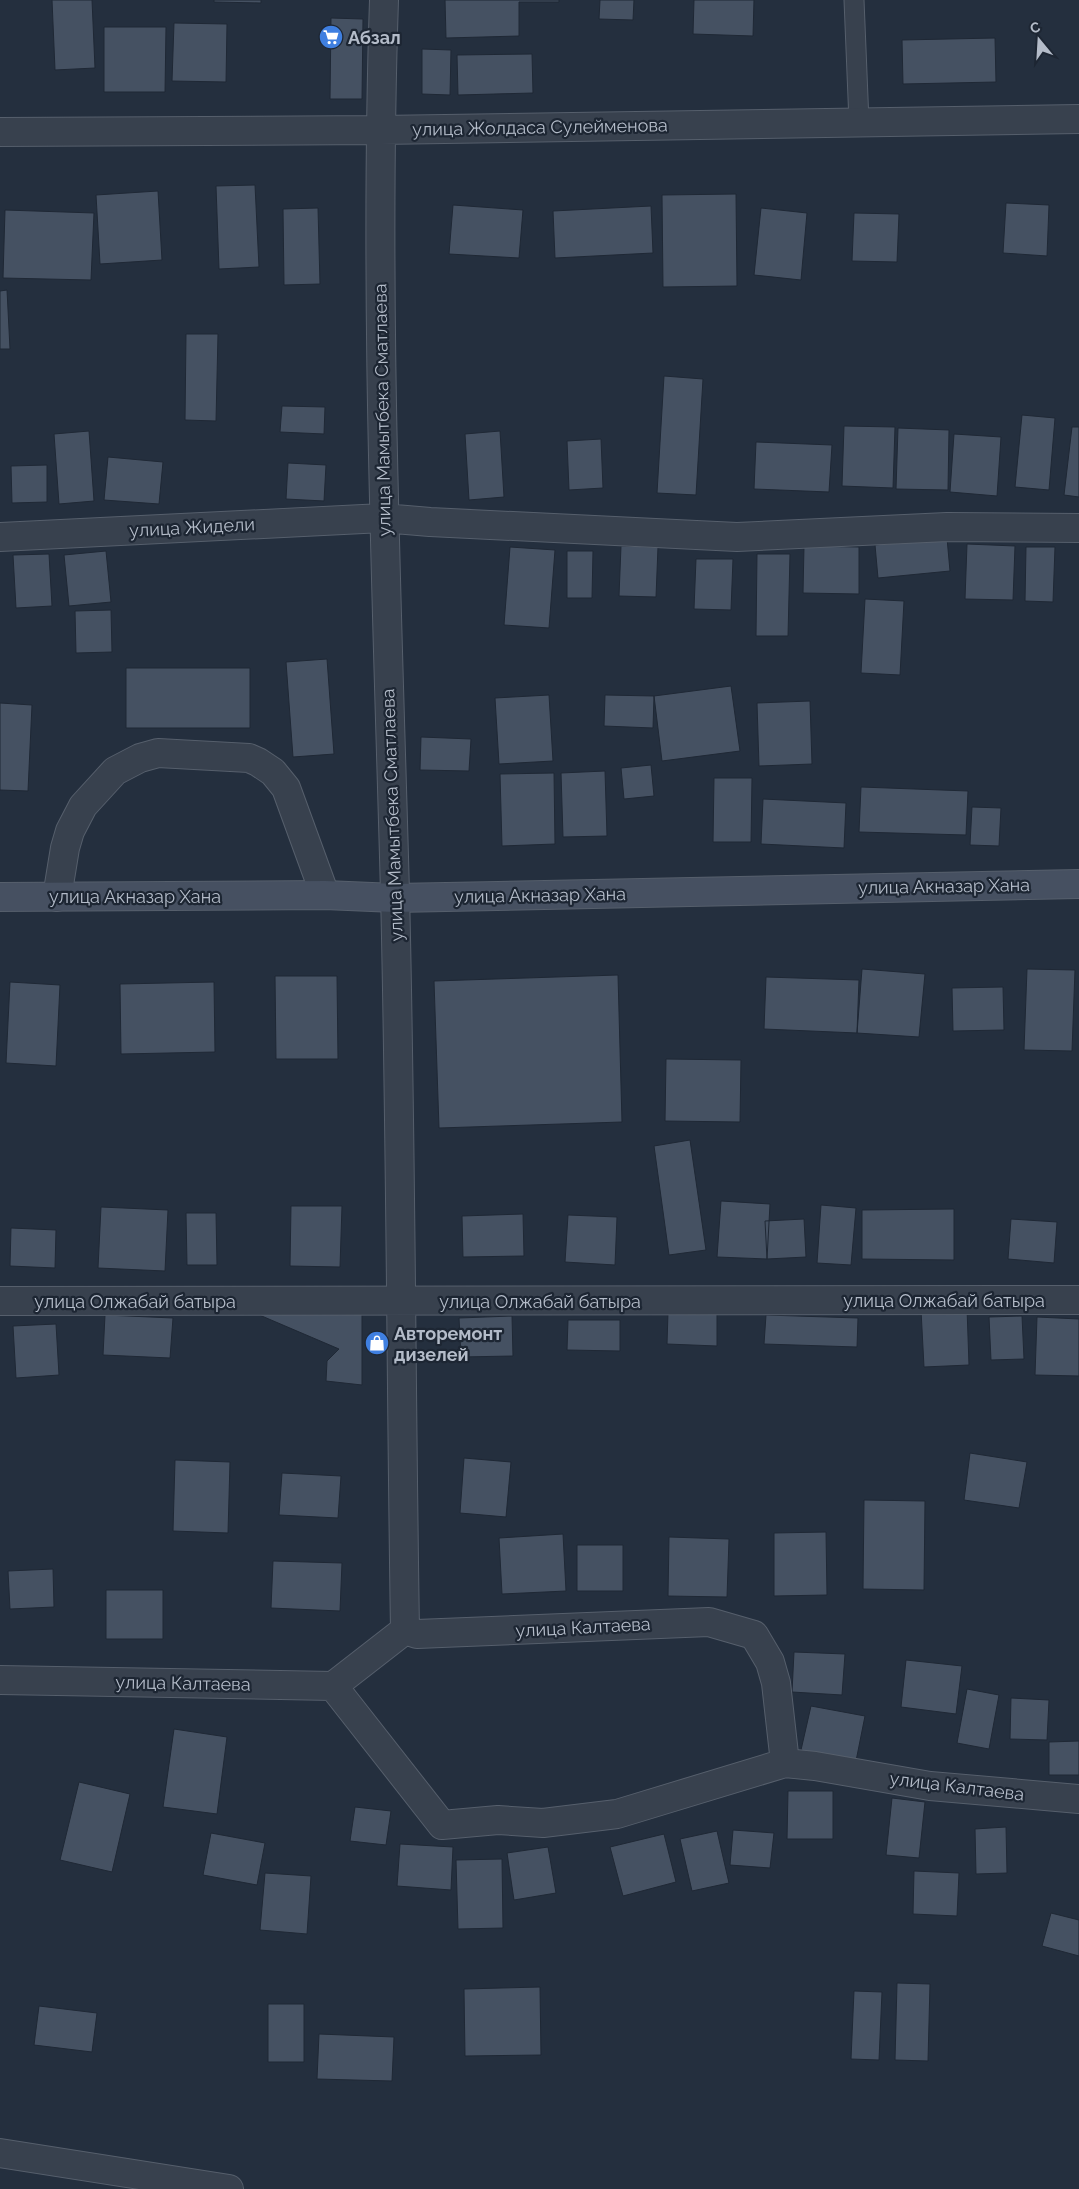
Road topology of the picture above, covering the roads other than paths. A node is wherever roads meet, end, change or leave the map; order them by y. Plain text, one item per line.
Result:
1 (384, 0) edge
2 (854, 0) edge
3 (1079, 119) edge
4 (859, 122) junction
5 (380, 130) junction
6 (0, 132) edge
7 (383, 518) junction
8 (1079, 528) edge
9 (0, 537) edge
10 (1079, 884) edge
11 (325, 895) junction
12 (0, 897) edge
13 (57, 897) junction
14 (395, 898) junction
15 (1079, 1300) edge
16 (0, 1301) edge
17 (400, 1301) junction
18 (405, 1630) junction
19 (0, 1680) edge
20 (333, 1686) junction
21 (785, 1763) junction
22 (1079, 1799) edge
23 (0, 2153) edge
24 (229, 2189) edge

1 - 5 street, улица Мамытбека Сматлаева
2 - 4 lane
3 - 4 street, улица Жолдаса Сулейменова
4 - 5 street, улица Жолдаса Сулейменова
5 - 6 street, улица Жолдаса Сулейменова
5 - 7 street, улица Мамытбека Сматлаева
7 - 8 street, улица Жидели
7 - 9 street, улица Жидели
7 - 14 street, улица Мамытбека Сматлаева
10 - 14 main road, улица Акназар Хана
11 - 13 main road, улица Акназар Хана
11 - 13 street
11 - 14 main road, улица Акназар Хана
12 - 13 main road, улица Акназар Хана
14 - 17 street, улица Мамытбека Сматлаева
15 - 17 street, улица Олжабай батыра
16 - 17 street, улица Олжабай батыра
17 - 18 street, улица Мамытбека Сматлаева
18 - 20 street
18 - 21 street, улица Калтаева
19 - 20 street, улица Калтаева
20 - 21 street
21 - 22 street, улица Калтаева
23 - 24 street

